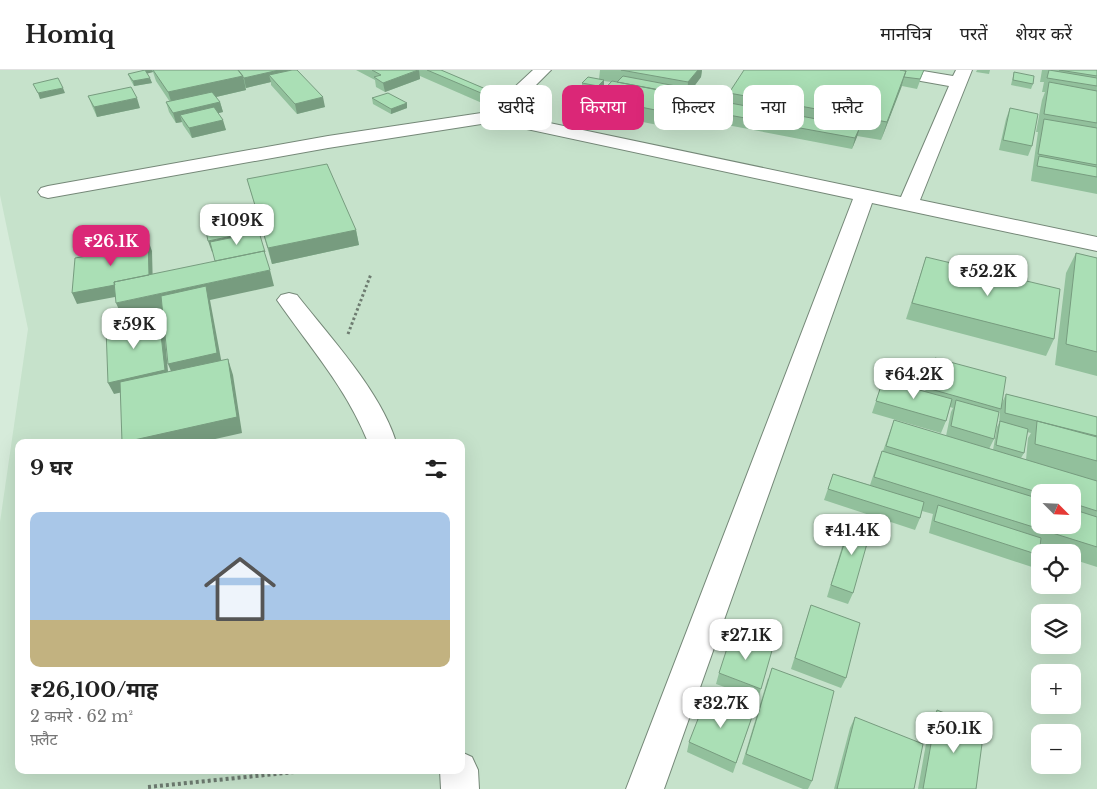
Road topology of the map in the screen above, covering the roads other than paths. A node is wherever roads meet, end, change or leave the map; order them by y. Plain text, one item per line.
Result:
1 (543, 70) edge
2 (887, 70) edge
3 (961, 76) edge
4 (527, 85) edge
5 (480, 119) edge
6 (552, 129) edge
7 (48, 192) dead end
8 (865, 195) junction
9 (908, 204) junction
10 (1097, 244) edge
11 (289, 300) dead end
12 (381, 439) edge
13 (459, 774) edge
14 (460, 789) edge
15 (644, 789) edge

1 - 4 street
2 - 3 street
3 - 9 street
5 - 7 street
6 - 8 street
8 - 9 street
8 - 15 street
9 - 10 street
11 - 12 street
13 - 14 street

